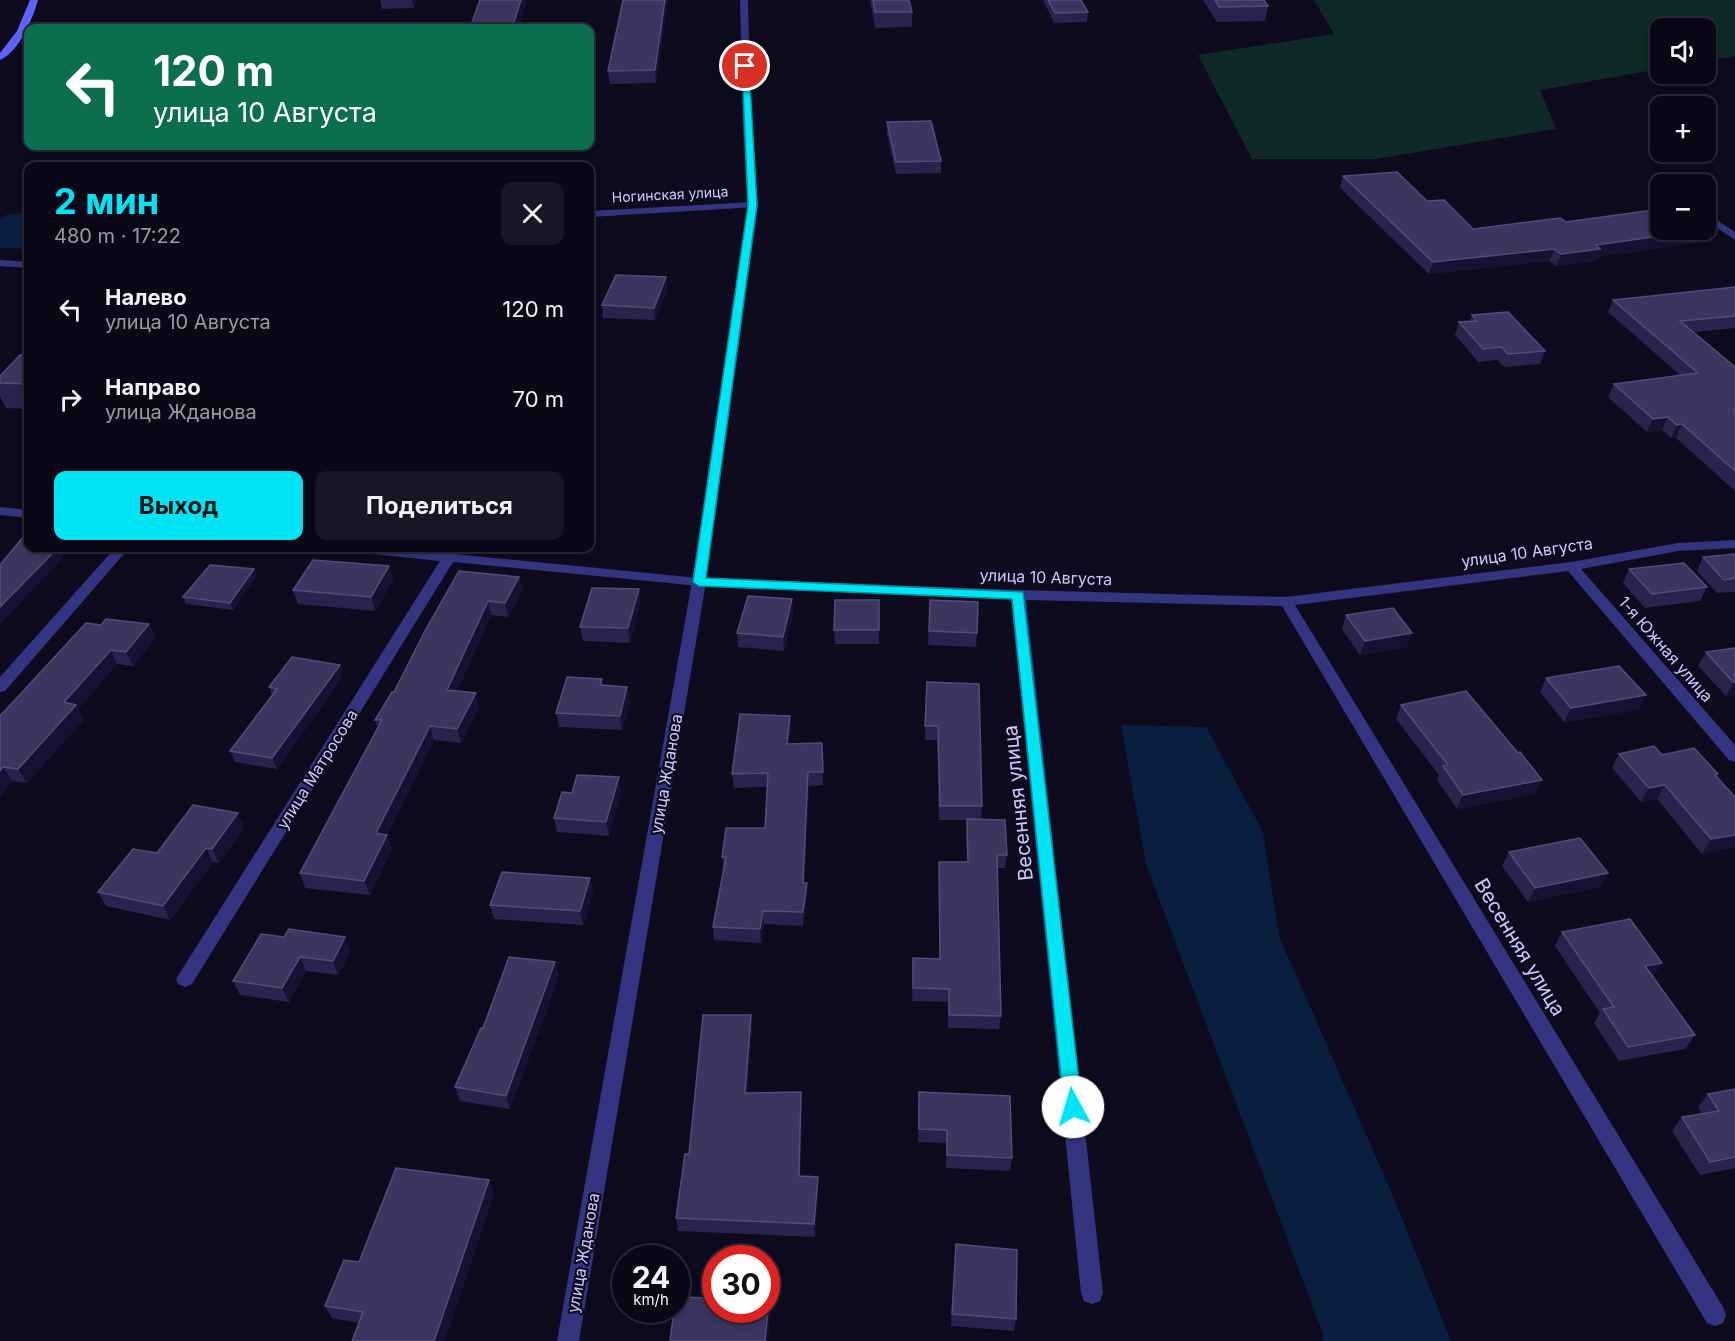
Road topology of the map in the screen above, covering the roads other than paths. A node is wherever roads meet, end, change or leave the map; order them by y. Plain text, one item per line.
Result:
1 (34, 0) edge
2 (744, 0) edge
3 (25, 24) edge
4 (24, 27) edge
5 (0, 58) edge
6 (753, 205) junction
7 (594, 213) edge
8 (1716, 223) edge
9 (1735, 237) edge
10 (0, 263) edge
11 (24, 265) edge
12 (0, 511) edge
13 (24, 514) edge
14 (1735, 544) edge
15 (118, 552) edge
16 (392, 552) edge
17 (449, 558) junction
18 (1571, 566) junction
19 (699, 582) junction
20 (1018, 595) junction
21 (1286, 602) junction
22 (0, 687) edge
23 (1735, 756) edge
24 (185, 979) dead end
25 (1092, 1293) dead end
26 (1715, 1315) dead end
27 (568, 1341) edge

1 - 3 main road
2 - 6 street, улица Жданова
4 - 5 main road
6 - 7 street, Ногинская улица
6 - 19 street, улица Жданова
8 - 9 street
10 - 11 street
12 - 13 street
14 - 18 street, улица 10 Августа
15 - 22 street
16 - 17 street, улица 10 Августа
17 - 19 street, улица 10 Августа
17 - 24 street, улица Матросова
18 - 21 street, улица 10 Августа
18 - 23 street, 1-я Южная улица
19 - 20 street, улица 10 Августа
19 - 27 street, улица Жданова
20 - 21 street, улица 10 Августа
20 - 25 street, Весенняя улица
21 - 26 street, Весенняя улица

